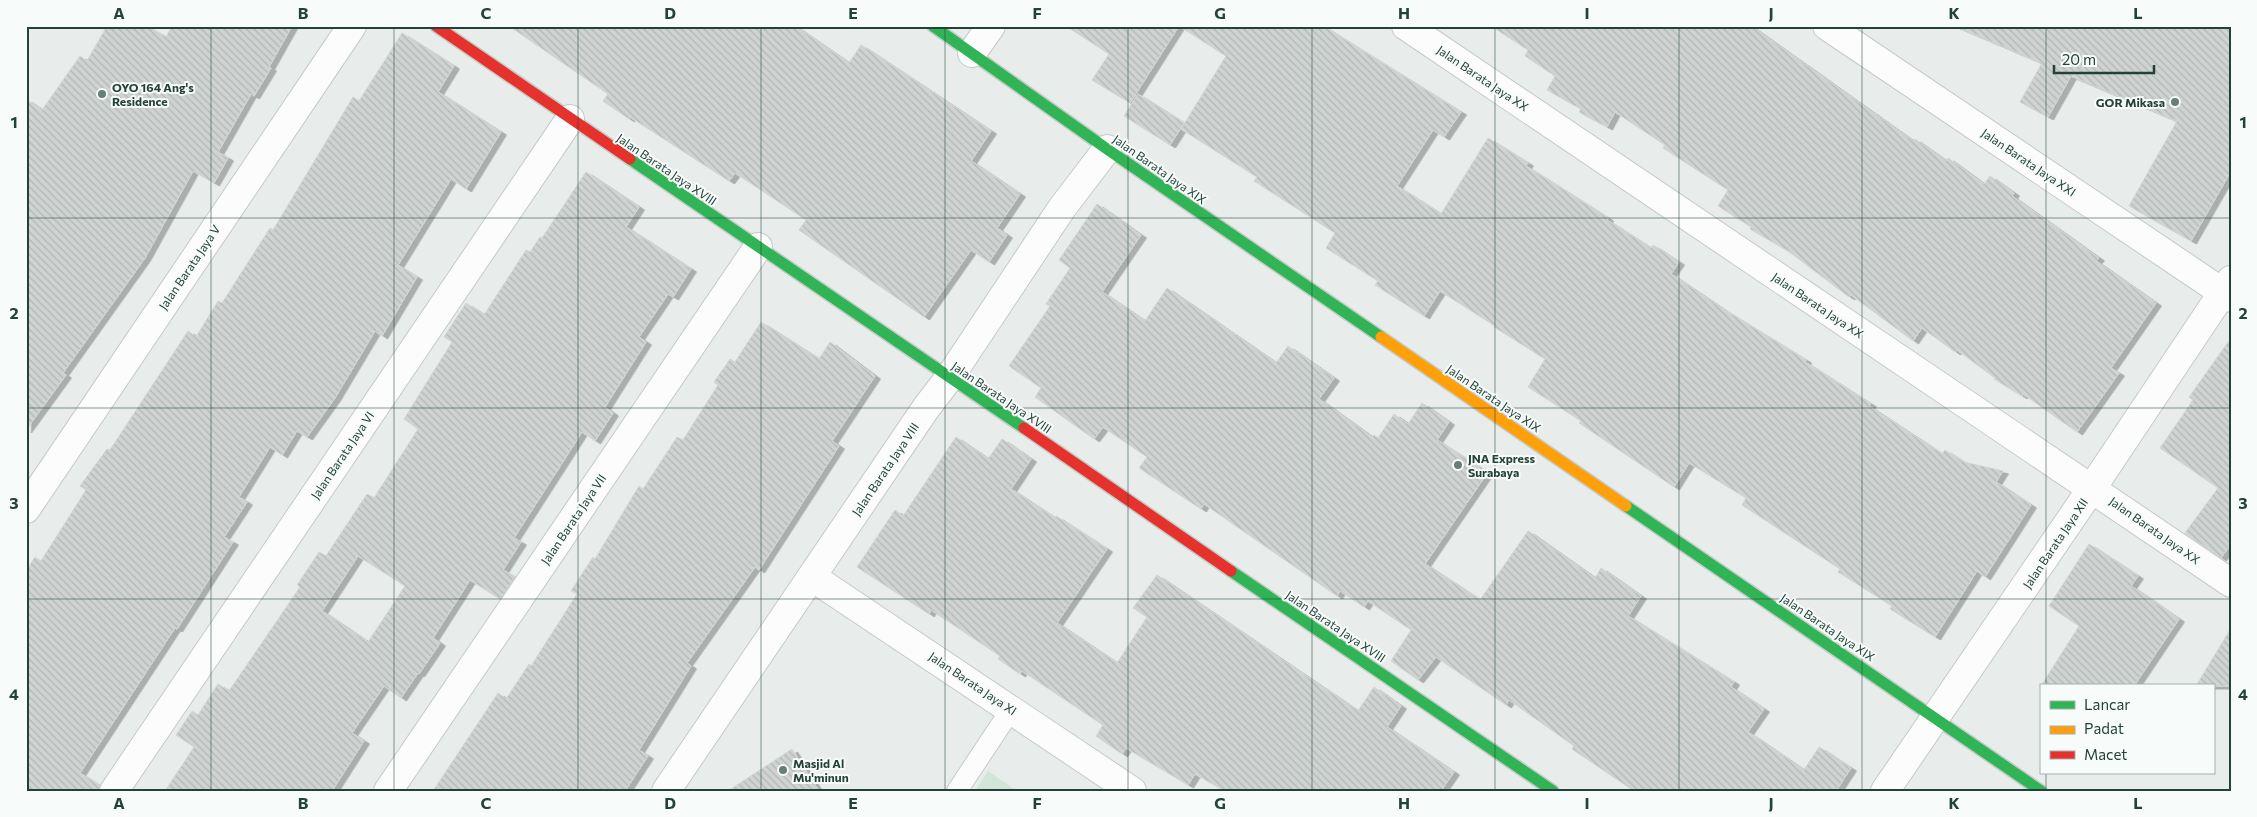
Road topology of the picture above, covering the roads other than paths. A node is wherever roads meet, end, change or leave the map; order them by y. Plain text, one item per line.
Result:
1 (352, 26) edge
2 (436, 26) edge
3 (933, 26) edge
4 (991, 26) edge
5 (1406, 26) edge
6 (1827, 26) edge
7 (972, 53) junction
8 (570, 119) junction
9 (1106, 149) junction
10 (758, 247) junction
11 (2228, 290) edge
12 (949, 378) junction
13 (2092, 488) junction
14 (26, 509) edge
15 (812, 577) junction
16 (2231, 583) edge
17 (1012, 708) junction
18 (1936, 718) junction
19 (114, 791) edge
20 (388, 791) edge
21 (666, 791) edge
22 (957, 791) edge
23 (1132, 791) edge
24 (1553, 791) edge
25 (1885, 791) edge
26 (2041, 791) edge

1 - 14 street, Jalan Barata Jaya V
2 - 8 street, Jalan Barata Jaya XVIII
3 - 7 street, Jalan Barata Jaya XIX
4 - 7 street
5 - 13 street, Jalan Barata Jaya XX
6 - 11 street, Jalan Barata Jaya XXI
7 - 9 street, Jalan Barata Jaya XIX
8 - 10 street, Jalan Barata Jaya XVIII
8 - 19 street, Jalan Barata Jaya VI
9 - 12 street, Jalan Barata Jaya VIII
9 - 18 street, Jalan Barata Jaya XIX
10 - 12 street, Jalan Barata Jaya XVIII
10 - 20 street, Jalan Barata Jaya VII
11 - 13 street, Jalan Barata Jaya XII
12 - 15 street, Jalan Barata Jaya VIII
12 - 24 street, Jalan Barata Jaya XVIII
13 - 16 street, Jalan Barata Jaya XX
13 - 18 street, Jalan Barata Jaya XII
15 - 17 street, Jalan Barata Jaya XI
15 - 21 street, Jalan Barata Jaya VIII
17 - 22 lane
17 - 23 street, Jalan Barata Jaya XI
18 - 25 street, Jalan Barata Jaya XII
18 - 26 street, Jalan Barata Jaya XIX

